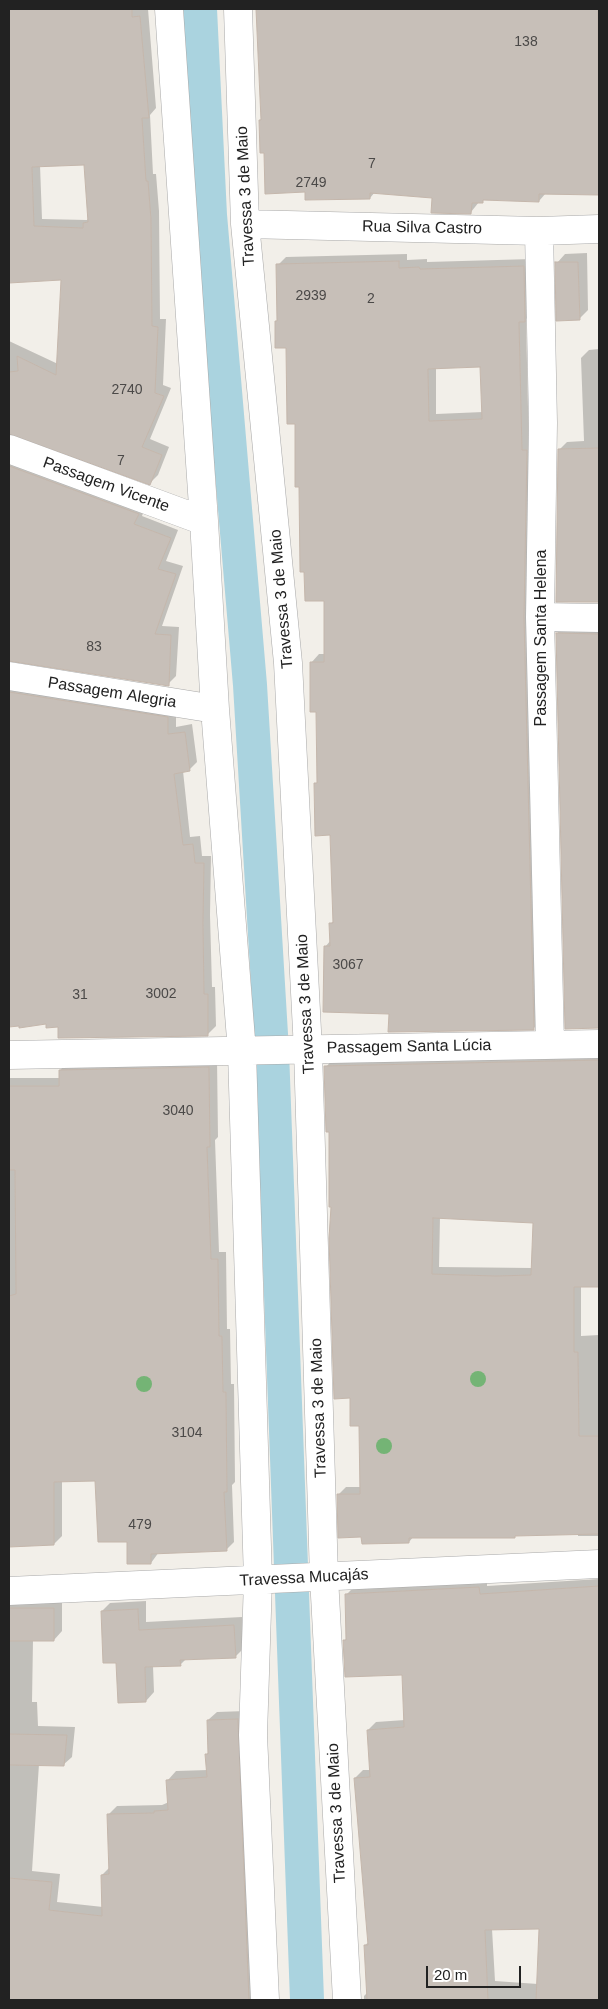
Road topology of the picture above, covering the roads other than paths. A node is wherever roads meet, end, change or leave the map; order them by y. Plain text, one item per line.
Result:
1 (169, 9) edge
2 (238, 9) edge
3 (245, 224) junction
4 (599, 229) edge
5 (539, 231) junction
6 (9, 449) edge
7 (204, 520) junction
8 (540, 617) junction
9 (599, 618) edge
10 (9, 676) edge
11 (215, 708) junction
12 (550, 1044) junction
13 (599, 1044) edge
14 (305, 1050) junction
15 (245, 1052) junction
16 (9, 1055) edge
17 (599, 1564) edge
18 (324, 1577) junction
19 (258, 1580) junction
20 (9, 1591) edge
21 (265, 2000) edge
22 (346, 2000) edge

1 - 7 street
2 - 3 street, Travessa 3 de Maio
3 - 5 street, Rua Silva Castro
3 - 14 street, Travessa 3 de Maio
4 - 5 street, Rua Silva Castro
5 - 8 street, Passagem Santa Helena
6 - 7 street, Passagem Vicente
7 - 11 street
8 - 9 street
8 - 12 street, Passagem Santa Helena
10 - 11 street, Passagem Alegria
11 - 15 street
12 - 13 street, Passagem Santa Lúcia
12 - 14 street, Passagem Santa Lúcia
14 - 15 street, Passagem Santa Lúcia
14 - 18 street, Travessa 3 de Maio
15 - 16 street, Passagem Santa Lúcia
15 - 19 street
17 - 18 street, Travessa Mucajás
18 - 19 street, Travessa Mucajás
18 - 22 street, Travessa 3 de Maio
19 - 20 street, Travessa Mucajás
19 - 21 street

